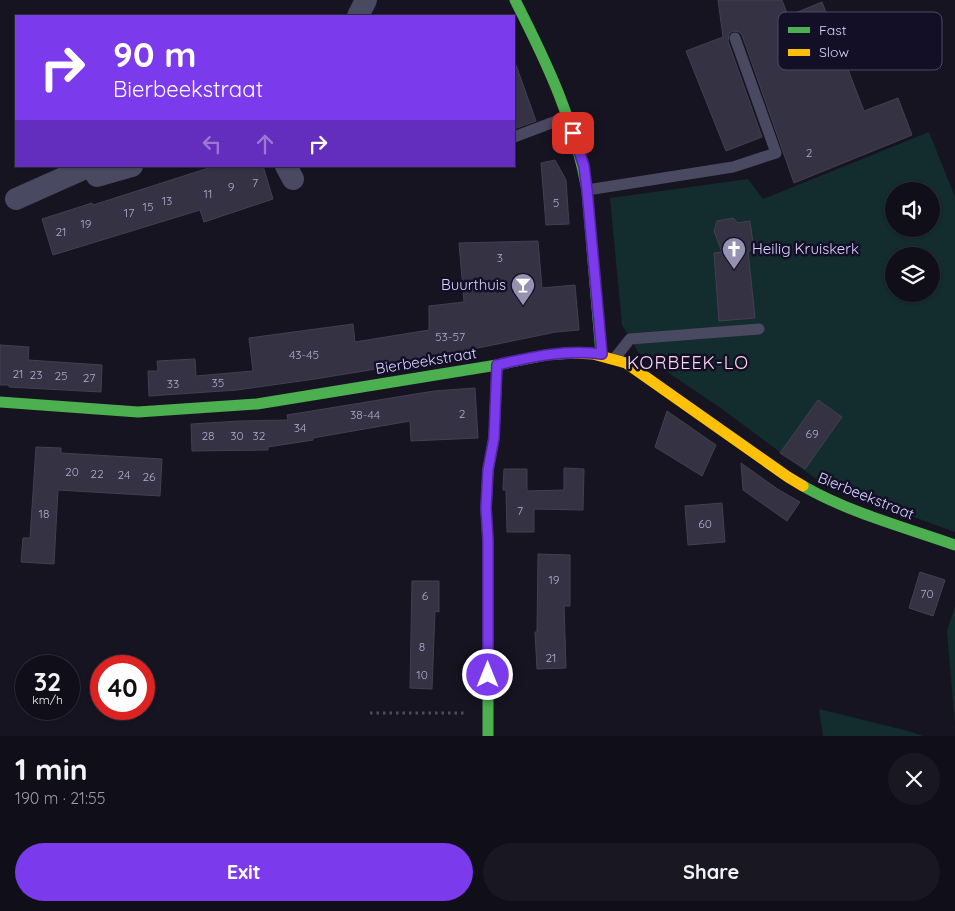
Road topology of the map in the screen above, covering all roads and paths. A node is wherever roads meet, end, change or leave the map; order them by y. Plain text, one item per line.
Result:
1 (366, 0) edge
2 (515, 0) edge
3 (358, 15) edge
4 (735, 38) dead end
5 (567, 117) junction
6 (515, 137) edge
7 (89, 167) edge
8 (92, 167) edge
9 (128, 167) edge
10 (587, 190) junction
11 (16, 200) dead end
12 (759, 329) dead end
13 (602, 354) junction
14 (614, 358) junction
15 (497, 365) junction
16 (0, 402) edge
17 (955, 545) edge
18 (370, 713) dead end
19 (488, 713) junction
20 (488, 736) edge

1 - 3 street
2 - 5 street
4 - 10 lane
5 - 6 lane
5 - 10 street
7 - 11 street
8 - 9 street
10 - 13 street
12 - 14 lane
13 - 14 street, Bierbeekstraat
13 - 15 street, Bierbeekstraat
14 - 17 street, Bierbeekstraat
15 - 16 street, Bierbeekstraat
15 - 19 street
18 - 19 path
19 - 20 street

